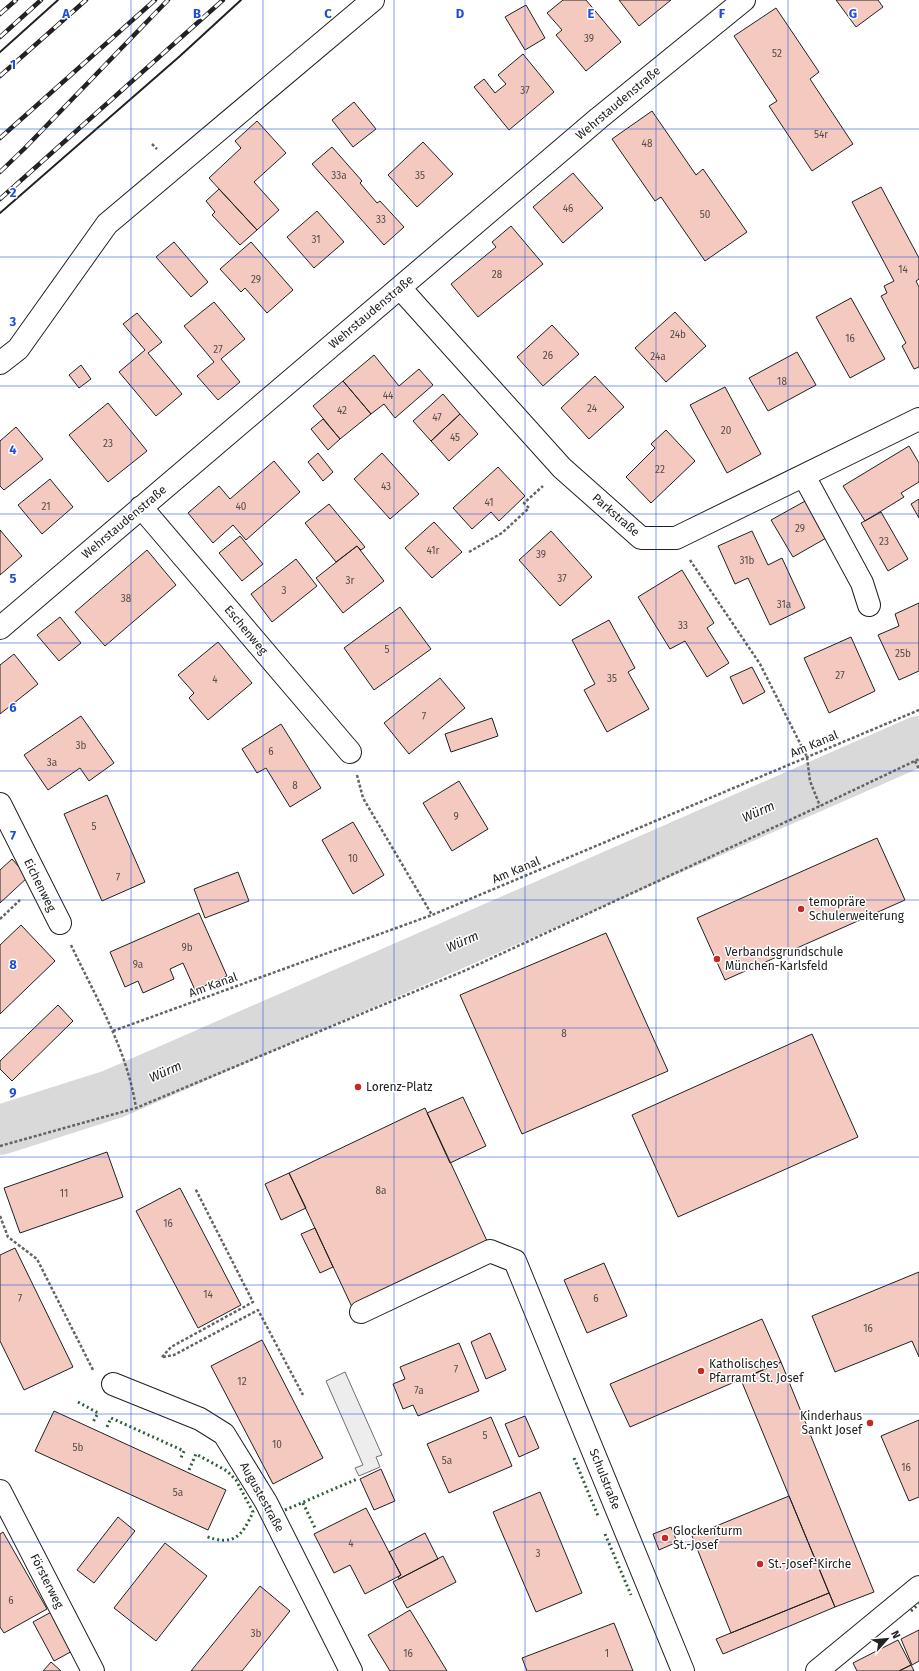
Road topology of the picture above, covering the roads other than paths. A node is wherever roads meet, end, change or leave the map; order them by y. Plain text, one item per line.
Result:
1 (372, 0) edge
2 (744, 0) edge
3 (400, 288) junction
4 (0, 363) edge
5 (919, 419) edge
6 (804, 476) junction
7 (142, 507) junction
8 (869, 605) dead end
9 (0, 628) edge
10 (350, 752) road end
11 (0, 804) edge
12 (60, 923) road end
13 (361, 1312) dead end
14 (113, 1384) road end
15 (0, 1491) edge
16 (919, 1587) edge
17 (93, 1671) edge
18 (351, 1671) edge
19 (683, 1671) edge
20 (817, 1671) edge

1 - 4 street
2 - 3 street, Wehrstaudenstraße
3 - 6 street, Parkstraße
3 - 7 street, Wehrstaudenstraße
5 - 6 street, Parkstraße
6 - 8 street
7 - 9 street, Wehrstaudenstraße
7 - 10 street, Eschenweg
11 - 12 street, Eichenweg
13 - 19 street, Schulstraße
14 - 18 street, Augustestraße
15 - 17 street, Försterweg
16 - 20 street

